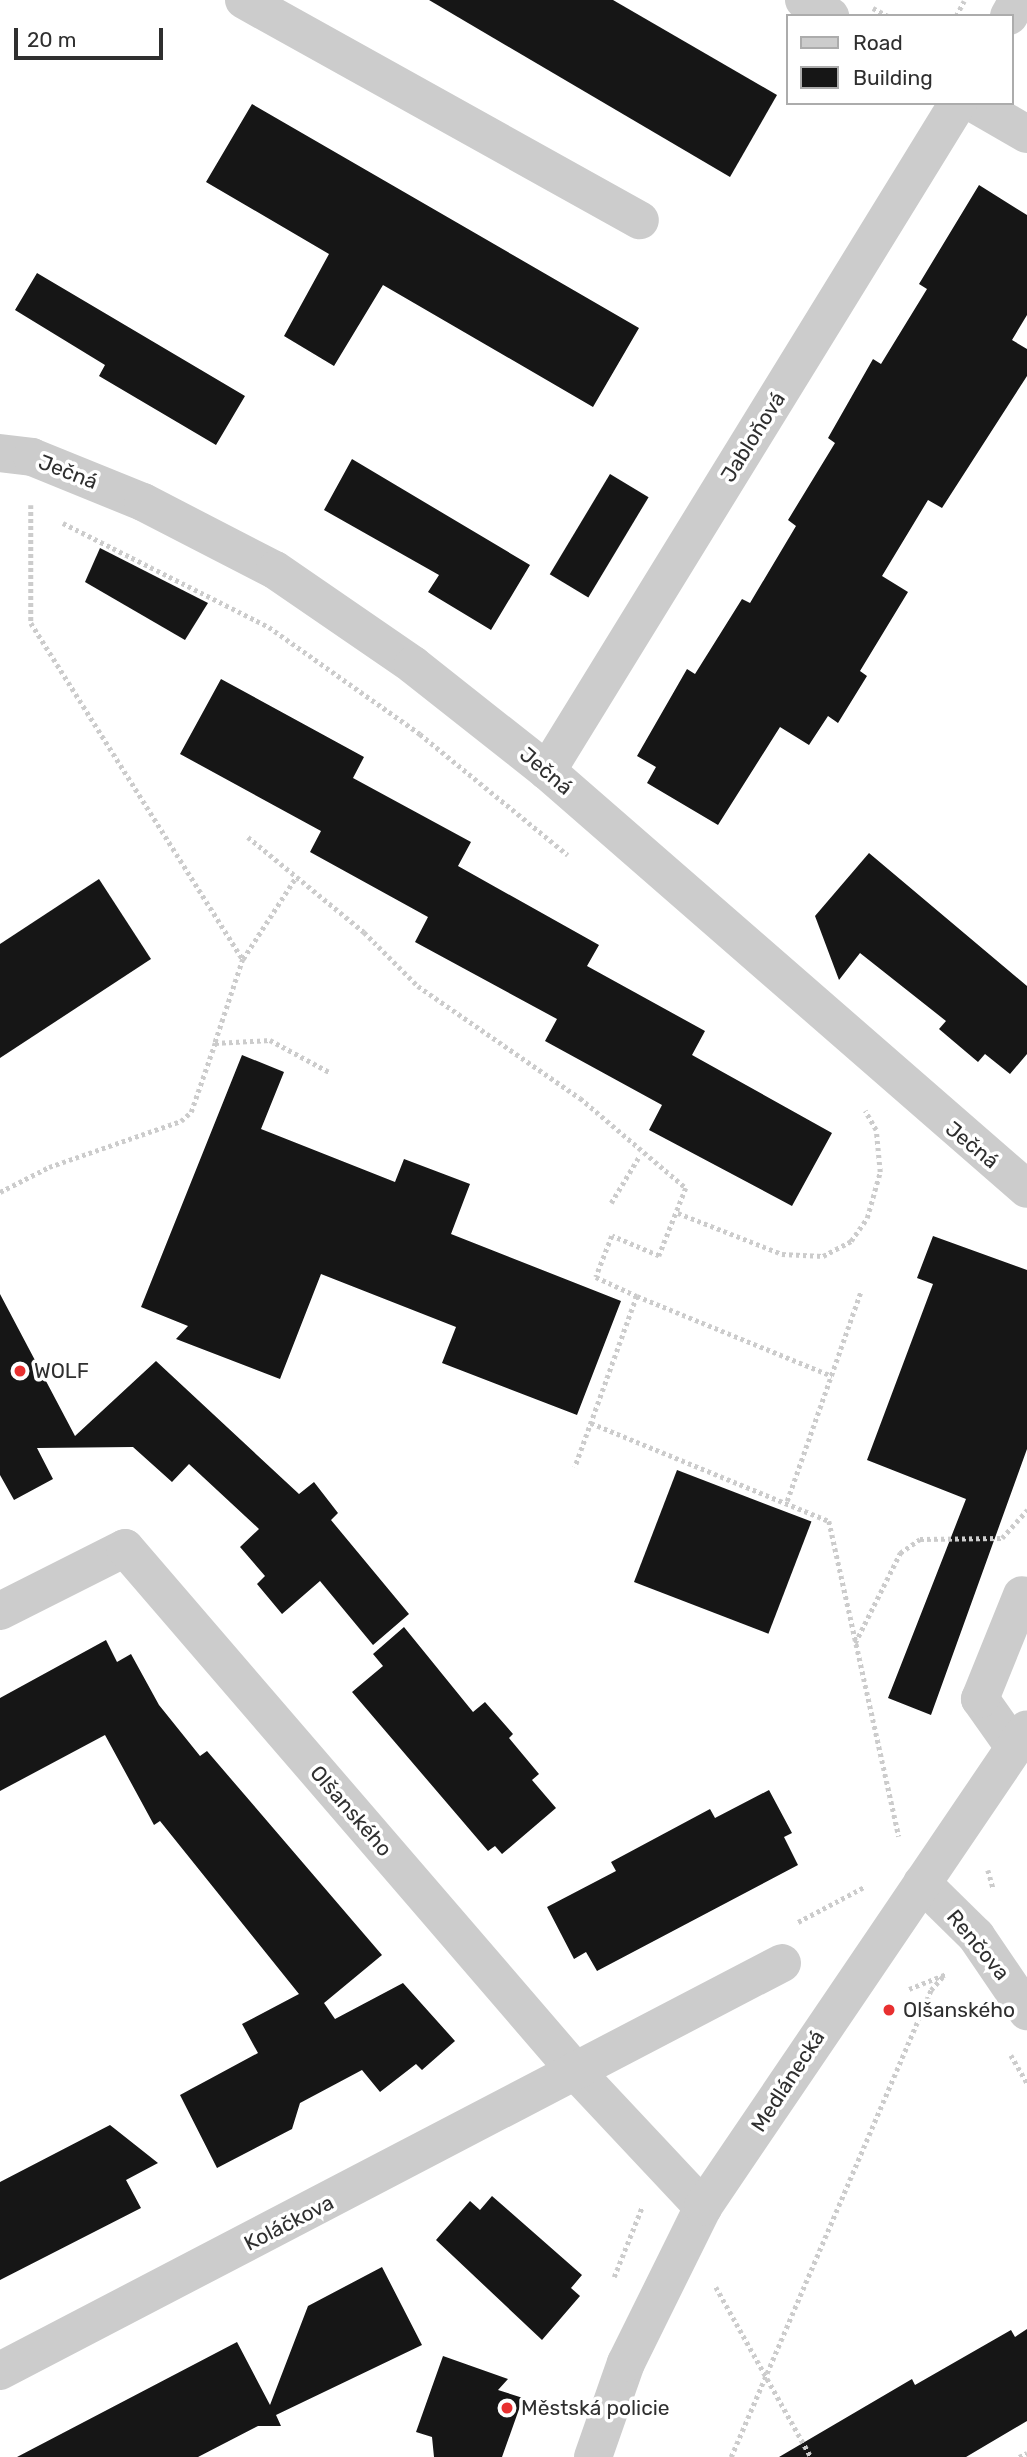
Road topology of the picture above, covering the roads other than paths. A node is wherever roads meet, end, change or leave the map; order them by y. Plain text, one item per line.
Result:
1 (244, 0) edge
2 (804, 0) edge
3 (827, 14) edge
4 (957, 105) edge
5 (976, 105) edge
6 (1027, 134) edge
7 (640, 220) dead end
8 (16, 455) edge
9 (547, 771) junction
10 (1027, 1189) edge
11 (1022, 1595) dead end
12 (0, 1611) edge
13 (1021, 1738) edge
14 (922, 1884) junction
15 (782, 1962) dead end
16 (1027, 2011) edge
17 (578, 2074) junction
18 (703, 2207) junction
19 (0, 2371) edge
20 (593, 2457) edge

1 - 7 street
2 - 3 street
4 - 9 street, Jabloňová
5 - 6 street
8 - 9 street, Ječná
9 - 10 street, Ječná
11 - 13 street
12 - 17 street, Olšanského
13 - 14 street, Medlánecká
14 - 16 street, Renčova
14 - 18 street, Medlánecká
15 - 17 street, Koláčkova
17 - 18 street
17 - 19 street, Koláčkova
18 - 20 street, Medlánecká

